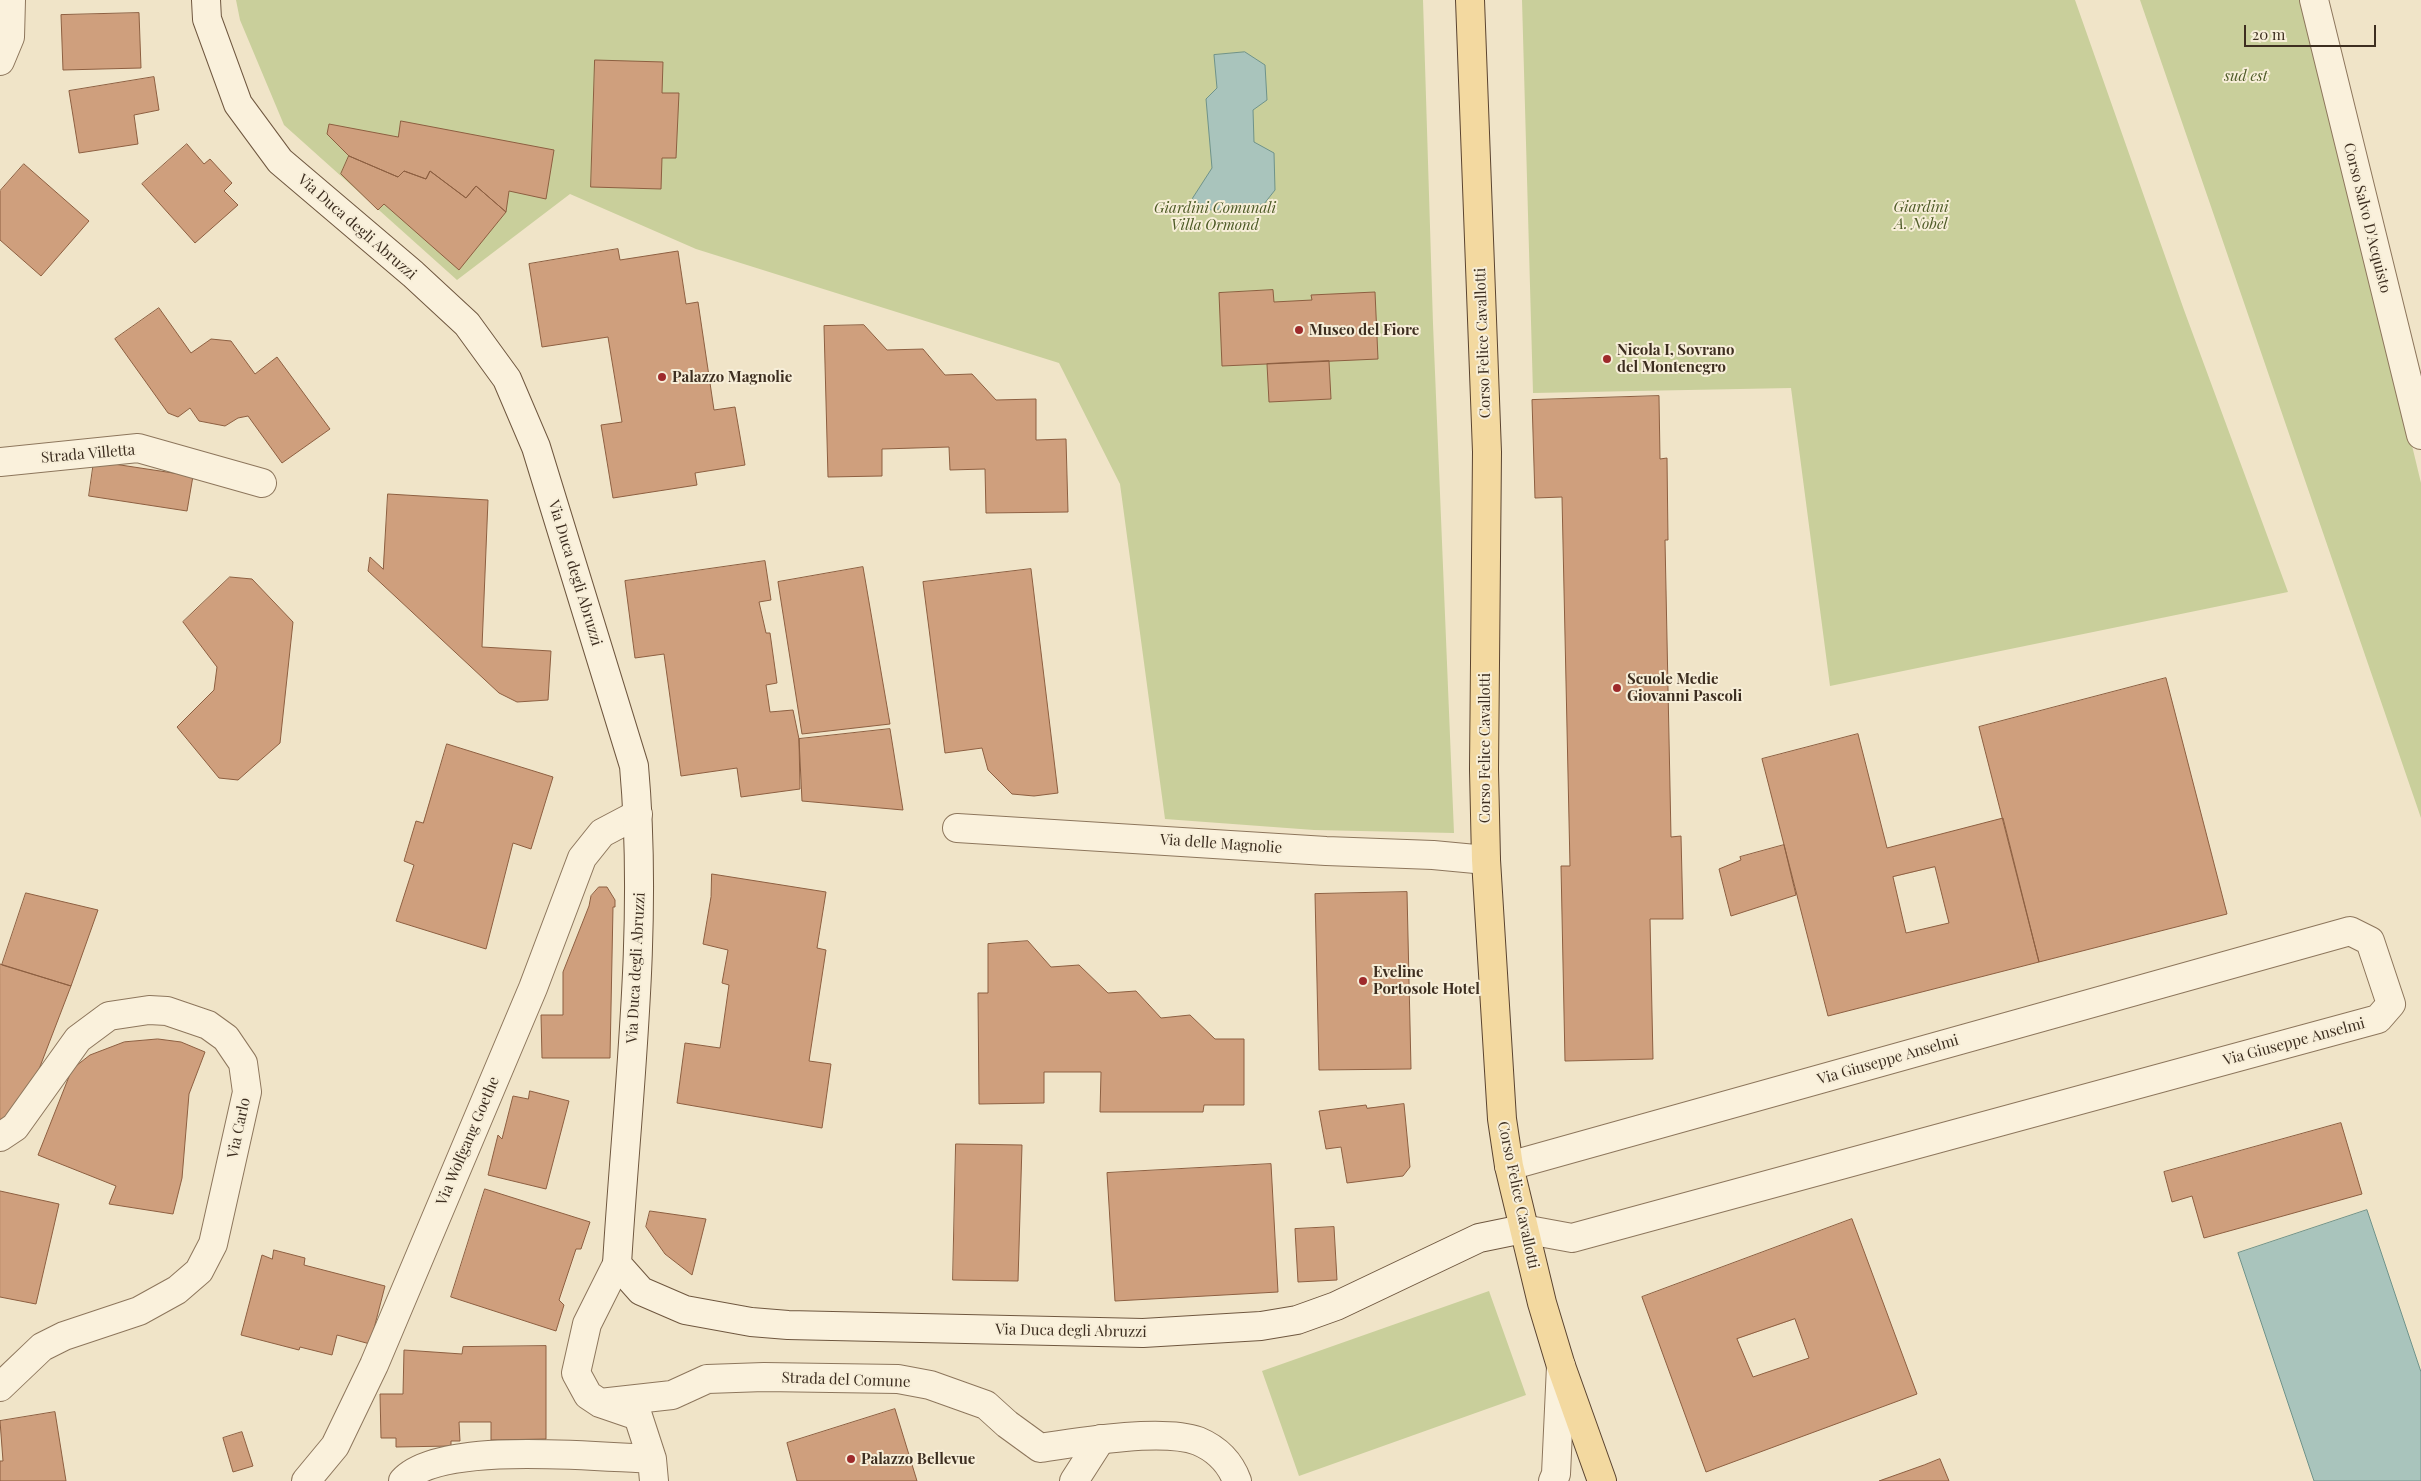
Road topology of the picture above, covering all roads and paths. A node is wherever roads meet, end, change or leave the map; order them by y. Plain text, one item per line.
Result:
1 (11, 0) edge
2 (206, 0) edge
3 (1470, 0) edge
4 (2314, 0) edge
5 (0, 61) edge
6 (2421, 435) edge
7 (0, 462) edge
8 (262, 483) dead end
9 (638, 814) junction
10 (957, 828) dead end
11 (1486, 860) junction
12 (0, 1136) edge
13 (1509, 1166) junction
14 (1523, 1229) junction
15 (617, 1264) junction
16 (1561, 1366) junction
17 (0, 1387) edge
18 (600, 1403) junction
19 (1101, 1440) junction
20 (653, 1470) edge
21 (304, 1479) edge
22 (403, 1481) edge
23 (1074, 1481) edge
24 (1237, 1481) edge
25 (1553, 1481) edge
26 (1602, 1481) edge

1 - 5 street
2 - 9 street, Via Duca degli Abruzzi
3 - 11 main road, Corso Felice Cavallotti
4 - 6 street, Corso Salvo D'Acquisto
7 - 8 street, Strada Villetta
9 - 15 street, Via Duca degli Abruzzi
9 - 21 street, Via Wolfgang Goethe
10 - 11 street, Via delle Magnolie
11 - 13 main road, Corso Felice Cavallotti
12 - 17 street, Via Carlo
13 - 14 main road, Corso Felice Cavallotti
13 - 14 street, Via Giuseppe Anselmi
14 - 15 street, Via Duca degli Abruzzi
14 - 16 main road, Corso Felice Cavallotti
15 - 18 street, Via Duca degli Abruzzi
16 - 25 street
16 - 26 main road, Corso Felice Cavallotti
18 - 19 street, Strada del Comune
18 - 20 street, Via Duca degli Abruzzi
19 - 23 street
19 - 24 street, Strada del Comune
20 - 22 street, Via Duca degli Abruzzi

